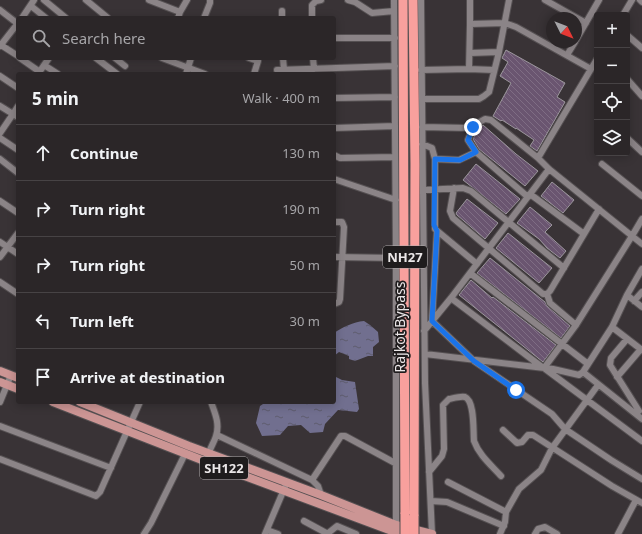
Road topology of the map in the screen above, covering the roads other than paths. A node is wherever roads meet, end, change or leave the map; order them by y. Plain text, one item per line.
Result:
1 (44, 0) edge
2 (86, 0) edge
3 (149, 0) edge
4 (187, 0) edge
5 (210, 0) edge
6 (321, 0) edge
7 (348, 0) edge
8 (394, 0) edge
9 (404, 0) edge
10 (413, 0) edge
11 (422, 0) edge
12 (470, 0) edge
13 (509, 0) edge
14 (545, 0) edge
15 (599, 0) edge
16 (632, 0) edge
17 (33, 2) edge
18 (0, 10) edge
19 (282, 11) dead end
20 (394, 11) junction
21 (625, 12) edge
22 (23, 16) edge
23 (44, 16) edge
24 (64, 16) edge
25 (106, 16) edge
26 (179, 16) edge
27 (205, 16) edge
28 (282, 16) edge
29 (312, 16) edge
30 (16, 22) edge
31 (505, 23) junction
32 (586, 23) junction
33 (470, 24) junction
34 (16, 27) edge
35 (582, 30) edge
36 (336, 38) edge
37 (395, 38) junction
38 (630, 38) edge
39 (1, 46) edge
40 (571, 48) edge
41 (642, 48) edge
42 (499, 52) junction
43 (470, 54) junction
44 (16, 55) edge
45 (567, 55) junction
46 (23, 60) edge
47 (48, 60) edge
48 (98, 60) edge
49 (118, 60) edge
50 (166, 60) edge
51 (190, 60) edge
52 (255, 60) edge
53 (282, 60) edge
54 (314, 60) edge
55 (594, 64) edge
56 (44, 65) junction
57 (125, 66) dead end
58 (395, 66) junction
59 (469, 68) junction
60 (314, 69) junction
61 (591, 69) junction
62 (421, 70) junction
63 (494, 70) junction
64 (187, 71) edge
65 (38, 72) edge
66 (40, 72) edge
67 (55, 72) edge
68 (114, 72) edge
69 (255, 72) edge
70 (0, 76) edge
71 (630, 82) edge
72 (16, 87) edge
73 (642, 96) edge
74 (396, 97) junction
75 (336, 98) edge
76 (422, 99) junction
77 (0, 106) edge
78 (15, 116) edge
79 (395, 126) junction
80 (422, 127) junction
81 (473, 127) junction
82 (336, 128) edge
83 (0, 133) edge
84 (0, 138) edge
85 (630, 141) edge
86 (422, 144) junction
87 (16, 149) edge
88 (476, 152) junction
89 (642, 152) edge
90 (336, 156) edge
91 (395, 157) junction
92 (538, 158) junction
93 (0, 159) edge
94 (435, 159) junction
95 (602, 164) dead end
96 (549, 169) junction
97 (16, 171) edge
98 (336, 180) edge
99 (454, 188) junction
100 (434, 189) junction
101 (423, 190) junction
102 (529, 196) junction
103 (642, 196) edge
104 (0, 200) edge
105 (396, 200) junction
106 (599, 209) junction
107 (16, 212) edge
108 (642, 219) edge
109 (336, 222) edge
110 (509, 222) junction
111 (437, 231) junction
112 (584, 234) junction
113 (16, 236) edge
114 (632, 236) junction
115 (0, 242) edge
116 (642, 244) edge
117 (8, 247) junction
118 (488, 249) junction
119 (16, 253) edge
120 (0, 257) edge
121 (336, 257) edge
122 (342, 257) junction
123 (396, 258) junction
124 (477, 264) junction
125 (435, 267) junction
126 (564, 268) junction
127 (424, 269) junction
128 (642, 269) edge
129 (470, 273) junction
130 (0, 282) edge
131 (642, 292) edge
132 (16, 293) edge
133 (547, 294) junction
134 (627, 295) junction
135 (451, 298) junction
136 (634, 301) junction
137 (336, 303) edge
138 (642, 307) edge
139 (432, 321) junction
140 (576, 325) junction
141 (612, 327) junction
142 (424, 331) junction
143 (627, 339) junction
144 (562, 343) junction
145 (642, 350) edge
146 (425, 354) junction
147 (474, 361) junction
148 (588, 364) junction
149 (543, 368) junction
150 (0, 370) edge
151 (583, 372) junction
152 (15, 376) edge
153 (617, 377) junction
154 (4, 383) edge
155 (598, 385) junction
156 (16, 388) edge
157 (587, 400) junction
158 (0, 402) edge
159 (58, 404) edge
160 (85, 404) edge
161 (139, 404) edge
162 (212, 404) edge
163 (639, 411) edge
164 (642, 419) edge
165 (132, 423) junction
166 (0, 426) edge
167 (565, 429) junction
168 (503, 430) dead end
169 (128, 431) junction
170 (217, 435) junction
171 (642, 441) edge
172 (552, 448) junction
173 (208, 452) junction
174 (185, 454) junction
175 (0, 459) edge
176 (207, 462) junction
177 (395, 463) junction
178 (241, 466) junction
179 (111, 468) junction
180 (430, 472) junction
181 (238, 474) junction
182 (501, 476) dead end
183 (642, 479) edge
184 (312, 480) junction
185 (448, 482) dead end
186 (285, 487) junction
187 (321, 495) junction
188 (431, 501) junction
189 (639, 502) edge
190 (506, 512) junction
191 (409, 515) junction
192 (304, 521) dead end
193 (504, 526) junction
194 (397, 531) edge
195 (266, 532) edge
196 (144, 534) edge
197 (278, 534) edge
198 (328, 534) edge
199 (356, 534) edge
200 (405, 534) edge
201 (414, 534) edge
202 (432, 534) edge
203 (500, 534) edge
204 (535, 534) edge
205 (557, 534) edge
206 (618, 534) edge

1 - 24 street
2 - 25 street
3 - 26 street
4 - 26 street
5 - 27 street
6 - 29 street
7 - 20 street
8 - 20 street
9 - 191 highway, Rajkot Bypass / NH27
10 - 191 highway, Rajkot Bypass / NH27
11 - 62 street
12 - 33 street
13 - 31 street
14 - 32 street
15 - 32 street
16 - 21 street
17 - 22 street
17 - 23 street
18 - 30 street
19 - 28 street
20 - 37 street
31 - 33 street
31 - 42 street
31 - 45 street
32 - 35 street
33 - 43 street
34 - 39 street
36 - 37 street
37 - 58 street
38 - 41 street
39 - 44 street
40 - 45 street
42 - 43 street
42 - 63 street
43 - 59 street
45 - 61 street
46 - 65 street
47 - 56 street
48 - 68 street
49 - 57 street
50 - 64 street
51 - 64 street
52 - 69 street
53 - 60 street
54 - 60 street
55 - 61 street
56 - 66 street
56 - 67 street
58 - 60 street
58 - 74 street
59 - 62 street
59 - 63 street
61 - 92 street
62 - 76 street
63 - 76 street
70 - 72 street
71 - 73 street
74 - 75 street
74 - 79 street
76 - 80 street
77 - 78 street
78 - 83 street
79 - 82 street
79 - 91 street
80 - 81 street
80 - 86 street
81 - 88 street
81 - 92 street
84 - 87 street
85 - 89 street
86 - 94 street
86 - 101 street
88 - 94 street
88 - 102 street
90 - 91 street
91 - 105 street
92 - 96 street
93 - 97 street
94 - 100 street
95 - 103 street
96 - 102 street
96 - 106 street
98 - 105 street
99 - 100 street
99 - 110 street
99 - 118 street
100 - 101 street
100 - 111 street
101 - 127 street
102 - 110 street
102 - 112 street
104 - 107 street
105 - 123 street
106 - 112 street
106 - 114 street
108 - 114 street
109 - 122 street
110 - 118 street
110 - 126 street
111 - 124 street
111 - 125 street
112 - 126 street
113 - 117 street
114 - 116 street
114 - 140 street
115 - 117 street
117 - 119 street
117 - 120 street
118 - 124 street
118 - 133 street
121 - 122 street
122 - 123 street
122 - 137 street
123 - 177 street
124 - 129 street
125 - 127 street
125 - 139 street
126 - 133 street
127 - 142 street
128 - 134 street
129 - 135 street
129 - 144 street
130 - 132 street
131 - 136 street
133 - 140 street
134 - 136 street
134 - 141 street
135 - 139 street
135 - 149 street
136 - 138 street
139 - 142 street
139 - 147 street
140 - 144 street
141 - 143 street
141 - 148 street
142 - 146 street
143 - 145 street
143 - 153 street
144 - 148 street
144 - 149 street
145 - 153 street
146 - 147 street
146 - 180 street
147 - 149 street
147 - 167 street
148 - 151 street
149 - 151 street
149 - 157 street
150 - 152 main road
151 - 155 street
152 - 154 street
153 - 163 street
154 - 156 main road
154 - 158 street
155 - 157 street
155 - 163 street
157 - 167 street
157 - 171 street
159 - 169 main road, SH122
160 - 165 main road, SH122
161 - 165 street
162 - 170 street
163 - 164 street
165 - 169 street
165 - 173 main road, SH122
166 - 179 street
167 - 172 street
167 - 183 street
168 - 172 street
169 - 174 main road, SH122
169 - 179 street
170 - 173 street
170 - 184 street
172 - 189 street
172 - 190 street
173 - 176 street
173 - 178 main road, SH122
174 - 176 main road, SH122
174 - 196 street
175 - 179 street
176 - 181 main road, SH122
177 - 184 street
177 - 194 street
178 - 181 main road
178 - 186 main road, SH122
180 - 182 street
180 - 188 street
181 - 186 main road, SH122
184 - 187 street
185 - 190 street
186 - 187 main road, SH122
186 - 194 main road, SH122
186 - 195 street
187 - 194 main road, SH122
188 - 193 street
188 - 202 street
189 - 206 street
190 - 193 street
191 - 200 highway, Rajkot Bypass / NH27, bridge
191 - 201 highway, Rajkot Bypass / NH27, bridge
192 - 198 street
193 - 203 street
194 - 202 main road
195 - 197 street
198 - 199 street
204 - 205 street

